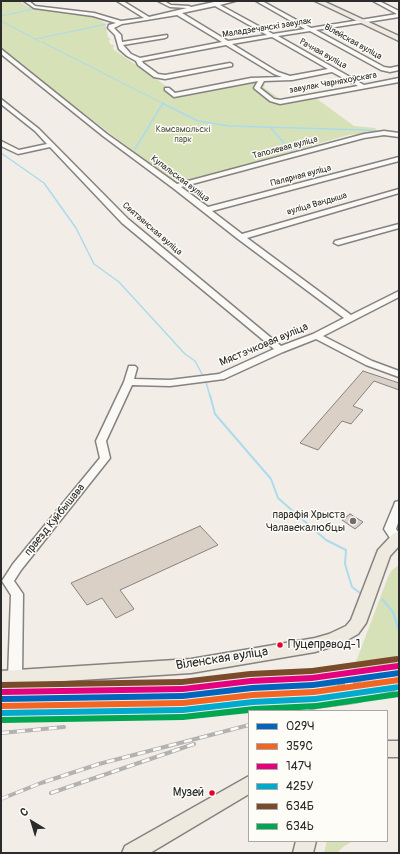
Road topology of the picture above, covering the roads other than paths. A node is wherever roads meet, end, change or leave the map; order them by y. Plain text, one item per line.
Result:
1 (26, 1) edge
2 (119, 1) edge
3 (160, 1) edge
4 (210, 1) edge
5 (234, 1) edge
6 (258, 1) edge
7 (318, 1) edge
8 (375, 1) edge
9 (216, 4) junction
10 (197, 7) junction
11 (178, 13) junction
12 (399, 14) edge
13 (148, 18) junction
14 (362, 22) junction
15 (121, 23) junction
16 (312, 30) junction
17 (165, 36) dead end
18 (273, 36) junction
19 (399, 39) edge
20 (120, 44) junction
21 (228, 44) junction
22 (1, 51) edge
23 (139, 60) junction
24 (230, 65) dead end
25 (399, 68) edge
26 (332, 70) junction
27 (292, 78) junction
28 (399, 80) edge
29 (261, 81) junction
30 (364, 87) junction
31 (167, 89) dead end
32 (1, 101) edge
33 (399, 135) edge
34 (1, 143) edge
35 (52, 145) junction
36 (399, 158) edge
37 (176, 186) junction
38 (399, 191) edge
39 (207, 210) junction
40 (399, 226) edge
41 (240, 237) junction
42 (338, 242) dead end
43 (399, 294) edge
44 (351, 319) junction
45 (316, 336) junction
46 (280, 350) junction
47 (132, 368) dead end
48 (399, 374) edge
49 (129, 382) junction
50 (399, 505) edge
51 (394, 547) edge
52 (8, 678) edge
53 (388, 749) edge
54 (399, 749) edge
55 (248, 785) edge
56 (306, 842) edge
57 (132, 853) edge
58 (303, 853) edge

1 - 15 street
2 - 13 street
3 - 10 street
4 - 9 street, Рачная вуліца
5 - 9 street
6 - 16 street, Вілейская вуліца
7 - 14 main road
8 - 12 street
9 - 10 street
9 - 18 street, Рачная вуліца
10 - 11 street
11 - 13 street
11 - 21 street
12 - 14 street, Маладзечанскі завулак
13 - 15 street
14 - 16 street, Маладзечанскі завулак
14 - 19 main road
15 - 20 street
16 - 18 street, Маладзечанскі завулак
16 - 25 street, Вілейская вуліца
17 - 20 street
18 - 21 street, Маладзечанскі завулак
18 - 26 street, Рачная вуліца
20 - 23 street
21 - 23 street, Маладзечанскі завулак
21 - 27 street
22 - 37 street, Купальская вуліца
23 - 24 street
26 - 27 street
26 - 30 street, Рачная вуліца
27 - 29 street
28 - 30 street, завулак Чарняхоўскага
29 - 30 street, завулак Чарняхоўскага
29 - 31 street
32 - 35 street, Святаянская вуліца
33 - 37 street, Таполевая вуліца
34 - 35 street
35 - 46 street, Святаянская вуліца
36 - 39 street, Палярная вуліца
37 - 39 street, Купальская вуліца
38 - 41 street, вуліца Вандыша
39 - 41 street, Купальская вуліца
40 - 42 street
41 - 44 street, Купальская вуліца
43 - 44 street, Мястэчковая вуліца
44 - 45 street, Мястэчковая вуліца
45 - 46 street, Мястэчковая вуліца
45 - 48 street
46 - 49 street, Мястэчковая вуліца
47 - 49 street, праезд Куйбышава
49 - 52 street, праезд Куйбышава
50 - 51 street, Віленская вуліца
51 - 52 main road, Віленская вуліца
53 - 54 main road
55 - 57 main road
56 - 58 main road

